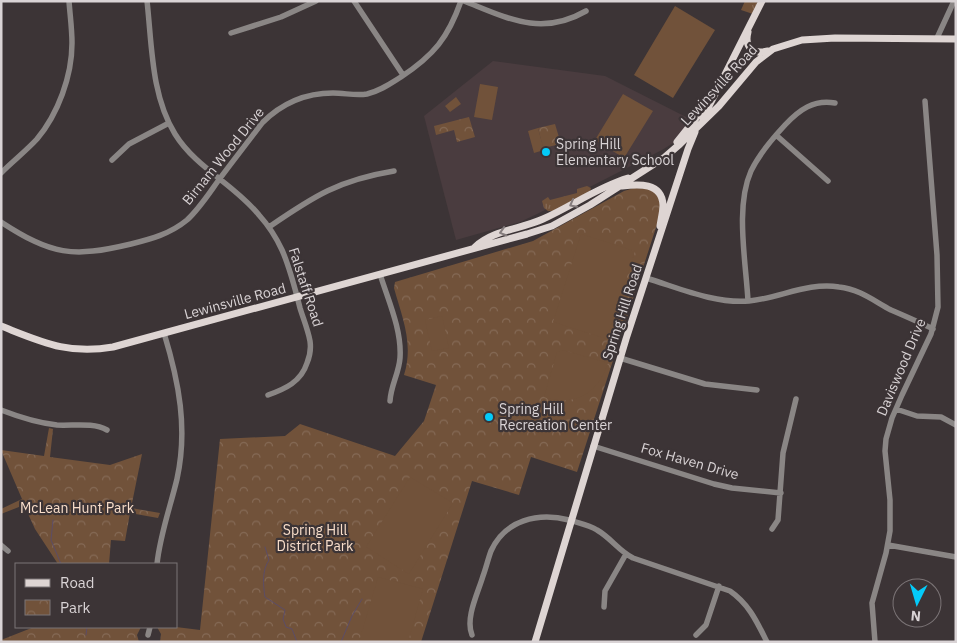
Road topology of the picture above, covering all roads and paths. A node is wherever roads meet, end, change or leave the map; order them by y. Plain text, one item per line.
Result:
1 (69, 1) edge
2 (147, 1) edge
3 (316, 1) edge
4 (354, 1) edge
5 (462, 1) edge
6 (762, 1) edge
7 (954, 1) edge
8 (586, 11) dead end
9 (750, 26) junction
10 (231, 33) dead end
11 (937, 38) junction
12 (956, 39) edge
13 (768, 51) junction
14 (403, 76) junction
15 (721, 82) junction
16 (925, 101) dead end
17 (835, 103) dead end
18 (169, 123) junction
19 (698, 126) junction
20 (776, 135) junction
21 (665, 157) junction
22 (112, 160) dead end
23 (394, 171) dead end
24 (1, 173) edge
25 (633, 177) junction
26 (219, 180) junction
27 (828, 181) dead end
28 (621, 186) junction
29 (596, 192) junction
30 (590, 205) junction
31 (542, 219) junction
32 (1, 222) edge
33 (269, 227) junction
34 (538, 231) junction
35 (660, 237) junction
36 (475, 247) junction
37 (380, 274) junction
38 (646, 278) junction
39 (297, 297) junction
40 (748, 301) junction
41 (1, 326) edge
42 (933, 328) junction
43 (164, 333) junction
44 (620, 358) junction
45 (757, 390) dead end
46 (268, 395) dead end
47 (796, 399) dead end
48 (390, 400) dead end
49 (896, 409) junction
50 (1, 410) edge
51 (956, 425) edge
52 (107, 430) dead end
53 (593, 446) junction
54 (781, 493) junction
55 (572, 521) junction
56 (772, 529) dead end
57 (1, 545) edge
58 (888, 546) junction
59 (8, 551) dead end
60 (626, 554) junction
61 (956, 557) edge
62 (156, 563) edge
63 (719, 586) junction
64 (604, 607) dead end
65 (150, 628) edge
66 (148, 635) dead end
67 (472, 635) dead end
68 (696, 636) dead end
69 (535, 642) edge
70 (767, 642) edge
71 (875, 642) edge

1 - 24 street
2 - 18 street, Falstaff Road
3 - 10 street
4 - 14 street
5 - 8 street
5 - 14 street, Birnam Wood Drive
6 - 9 main road, Spring Hill Road
7 - 11 street
9 - 13 main road
9 - 15 main road, Spring Hill Road
11 - 12 main road, Lewinsville Road
11 - 13 main road, Lewinsville Road
13 - 19 main road, Lewinsville Road
14 - 26 street, Birnam Wood Drive
15 - 19 main road, Spring Hill Road
15 - 21 main road
16 - 42 street, Daviswood Drive
17 - 20 street
18 - 22 street
18 - 26 street, Falstaff Road
19 - 21 main road, Lewinsville Road
19 - 35 main road, Spring Hill Road
20 - 27 street
20 - 40 street
21 - 25 main road, Lewinsville Road
23 - 33 street
25 - 28 main road, Lewinsville Road
25 - 29 main road, Lewinsville Road
26 - 32 street, Birnam Wood Drive
26 - 33 street, Falstaff Road
28 - 30 main road, Lewinsville Road
28 - 35 main road
29 - 30 main road
29 -> 31 main road, Lewinsville Road
30 - 34 main road, Lewinsville Road
31 - 34 main road
31 -> 36 main road, Lewinsville Road
33 - 39 street, Falstaff Road
34 - 36 main road, Lewinsville Road
35 - 38 main road, Spring Hill Road
36 - 37 main road, Lewinsville Road
37 - 39 main road, Lewinsville Road
37 - 48 street
38 - 40 street
38 - 44 main road, Spring Hill Road
39 - 43 main road, Lewinsville Road
39 - 46 street, Falstaff Road
40 - 42 street
41 - 43 main road, Lewinsville Road
42 - 49 street, Daviswood Drive
43 - 62 street
44 - 45 street
44 - 53 main road, Spring Hill Road
47 - 54 street
49 - 51 street
49 - 58 street, Daviswood Drive
50 - 52 street
53 - 54 street, Fox Haven Drive
53 - 55 main road, Spring Hill Road
54 - 56 street
55 - 60 street
55 - 67 street
55 - 69 main road, Spring Hill Road
57 - 59 street
58 - 61 street
58 - 71 street, Daviswood Drive
60 - 63 street
60 - 64 street
63 - 68 street
63 - 70 street
65 - 66 street

